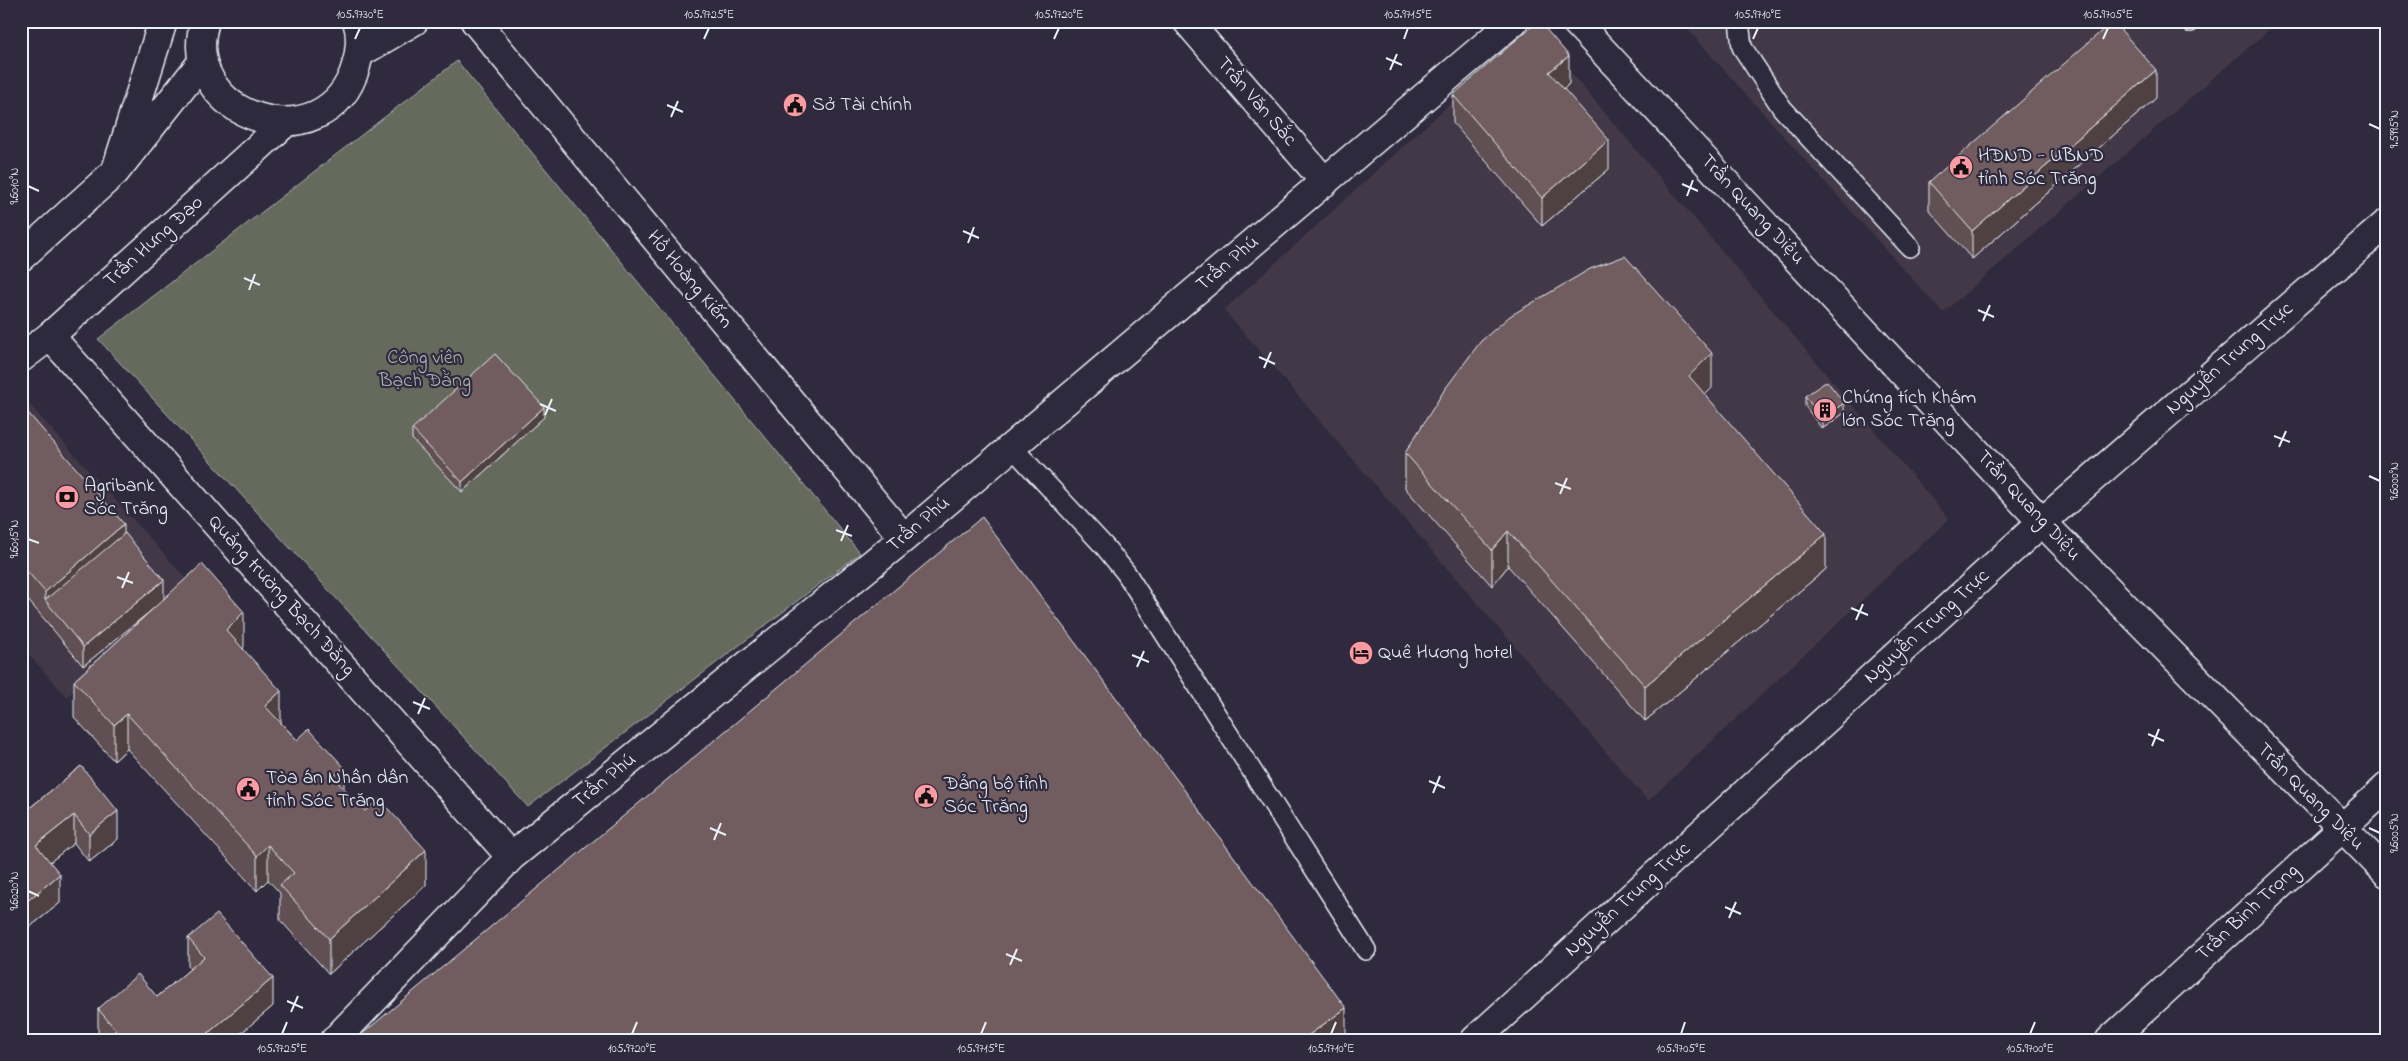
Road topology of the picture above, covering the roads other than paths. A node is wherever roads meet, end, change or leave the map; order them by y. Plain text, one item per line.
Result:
1 (163, 21) edge
2 (205, 21) edge
3 (357, 21) edge
4 (414, 21) edge
5 (475, 21) edge
6 (1187, 21) edge
7 (1514, 21) edge
8 (1576, 21) edge
9 (1739, 21) edge
10 (360, 54) junction
11 (203, 61) junction
12 (285, 123) junction
13 (115, 172) junction
14 (1325, 182) junction
15 (2387, 223) edge
16 (1910, 247) dead end
17 (21, 257) edge
18 (50, 336) junction
19 (21, 358) edge
20 (1012, 447) junction
21 (2042, 522) junction
22 (904, 538) junction
23 (2387, 787) edge
24 (2340, 828) junction
25 (511, 857) junction
26 (2387, 874) edge
27 (1366, 950) dead end
28 (335, 1040) edge
29 (1475, 1040) edge
30 (2110, 1040) edge

1 - 13 street
2 - 11 street
3 - 10 street
4 - 10 street
5 - 22 street, Hồ Hoàng Kiếm
6 - 14 street, Trần Văn Sắc
7 - 14 street, Trần Phú
8 - 21 street, Trần Quang Diệu
9 - 16 lane
10 - 12 street
11 - 12 street
11 - 13 street
12 - 18 street, Trần Hưng Đạo
13 - 17 street
14 - 20 street, Trần Phú
15 - 21 street, Nguyễn Trung Trực
18 - 19 street, Trần Hưng Đạo
18 - 25 street, Quảng trường Bạch Đằng
20 - 22 street, Trần Phú
20 - 27 lane
21 - 24 street, Trần Quang Diệu
21 - 29 street, Nguyễn Trung Trực
22 - 25 street, Trần Phú
23 - 24 street, Trần Bình Trọng
24 - 26 street, Trần Quang Diệu
24 - 30 street, Trần Bình Trọng
25 - 28 street, Trần Phú

